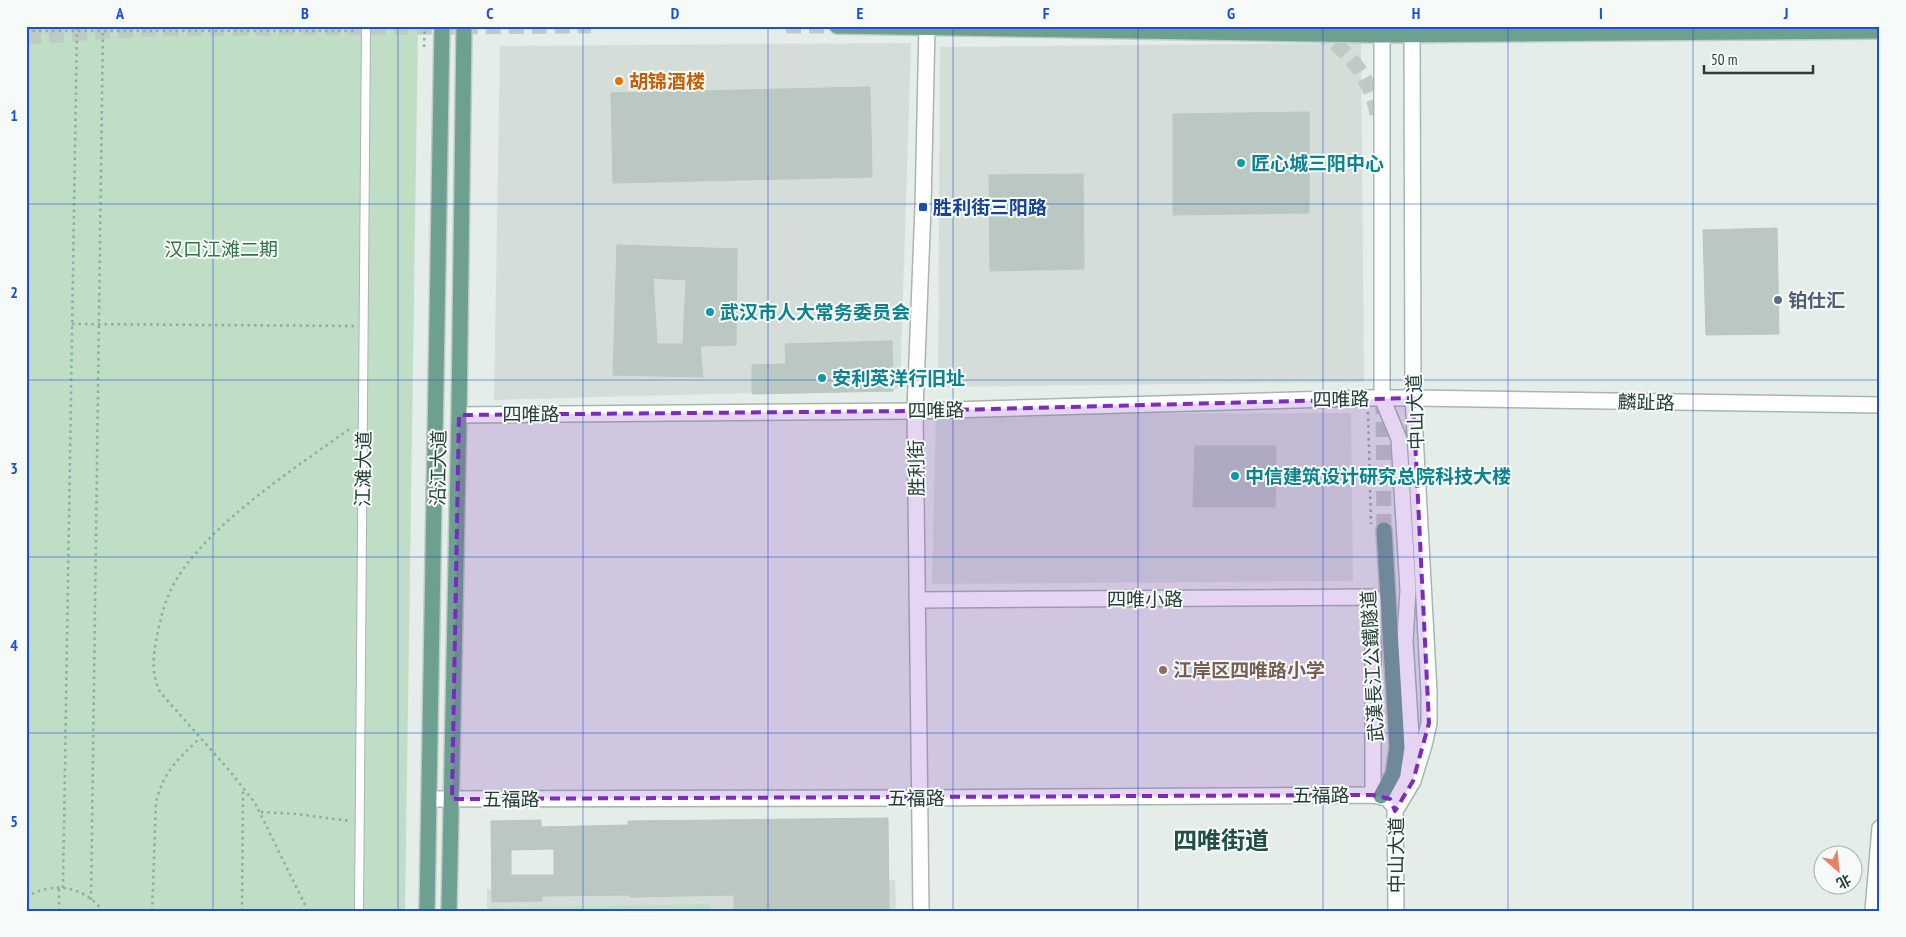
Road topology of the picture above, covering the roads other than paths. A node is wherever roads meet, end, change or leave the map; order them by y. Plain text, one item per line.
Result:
1 (442, 26) edge
2 (464, 26) edge
3 (838, 26) edge
4 (927, 27) edge
5 (366, 29) edge
6 (1382, 30) edge
7 (1412, 31) edge
8 (1880, 31) edge
9 (1375, 398) junction
10 (1413, 398) junction
11 (1880, 405) edge
12 (915, 411) junction
13 (459, 415) junction
14 (1378, 529) tunnel mouth
15 (1373, 597) joint
16 (917, 600) junction
17 (920, 798) junction
18 (429, 799) junction
19 (452, 799) junction
20 (1385, 800) junction
21 (1880, 828) edge
22 (359, 911) edge
23 (427, 911) edge
24 (449, 911) edge
25 (921, 911) edge
26 (1396, 911) edge
27 (1873, 911) edge

1 - 18 main road, 沿江大道
2 - 13 main road, 沿江大道
3 - 4 main road
4 - 6 main road
4 - 12 street, 胜利街
5 - 22 lane, 江滩大道
6 - 7 main road
6 - 9 street, 中山大道
7 - 8 main road
7 - 10 street, 中山大道
9 - 10 street, 四唯路
9 - 12 street, 四唯路
9 - 20 street, 中山大道
10 - 11 street, 麟趾路
10 - 20 street, 中山大道
12 - 13 street, 四唯路
12 - 16 street, 胜利街
13 - 19 main road, 沿江大道
14 - 20 main road, 武漢長江公鐵隧道
15 - 16 street, 四唯小路
15 - 20 street, 中山大道
16 - 17 street, 胜利街
17 - 19 street, 五福路
17 - 20 street, 五福路
17 - 25 street, 胜利街
18 - 19 street, 五福路
18 - 23 main road, 沿江大道
19 - 24 main road, 沿江大道
20 - 26 street, 中山大道
21 - 27 street

